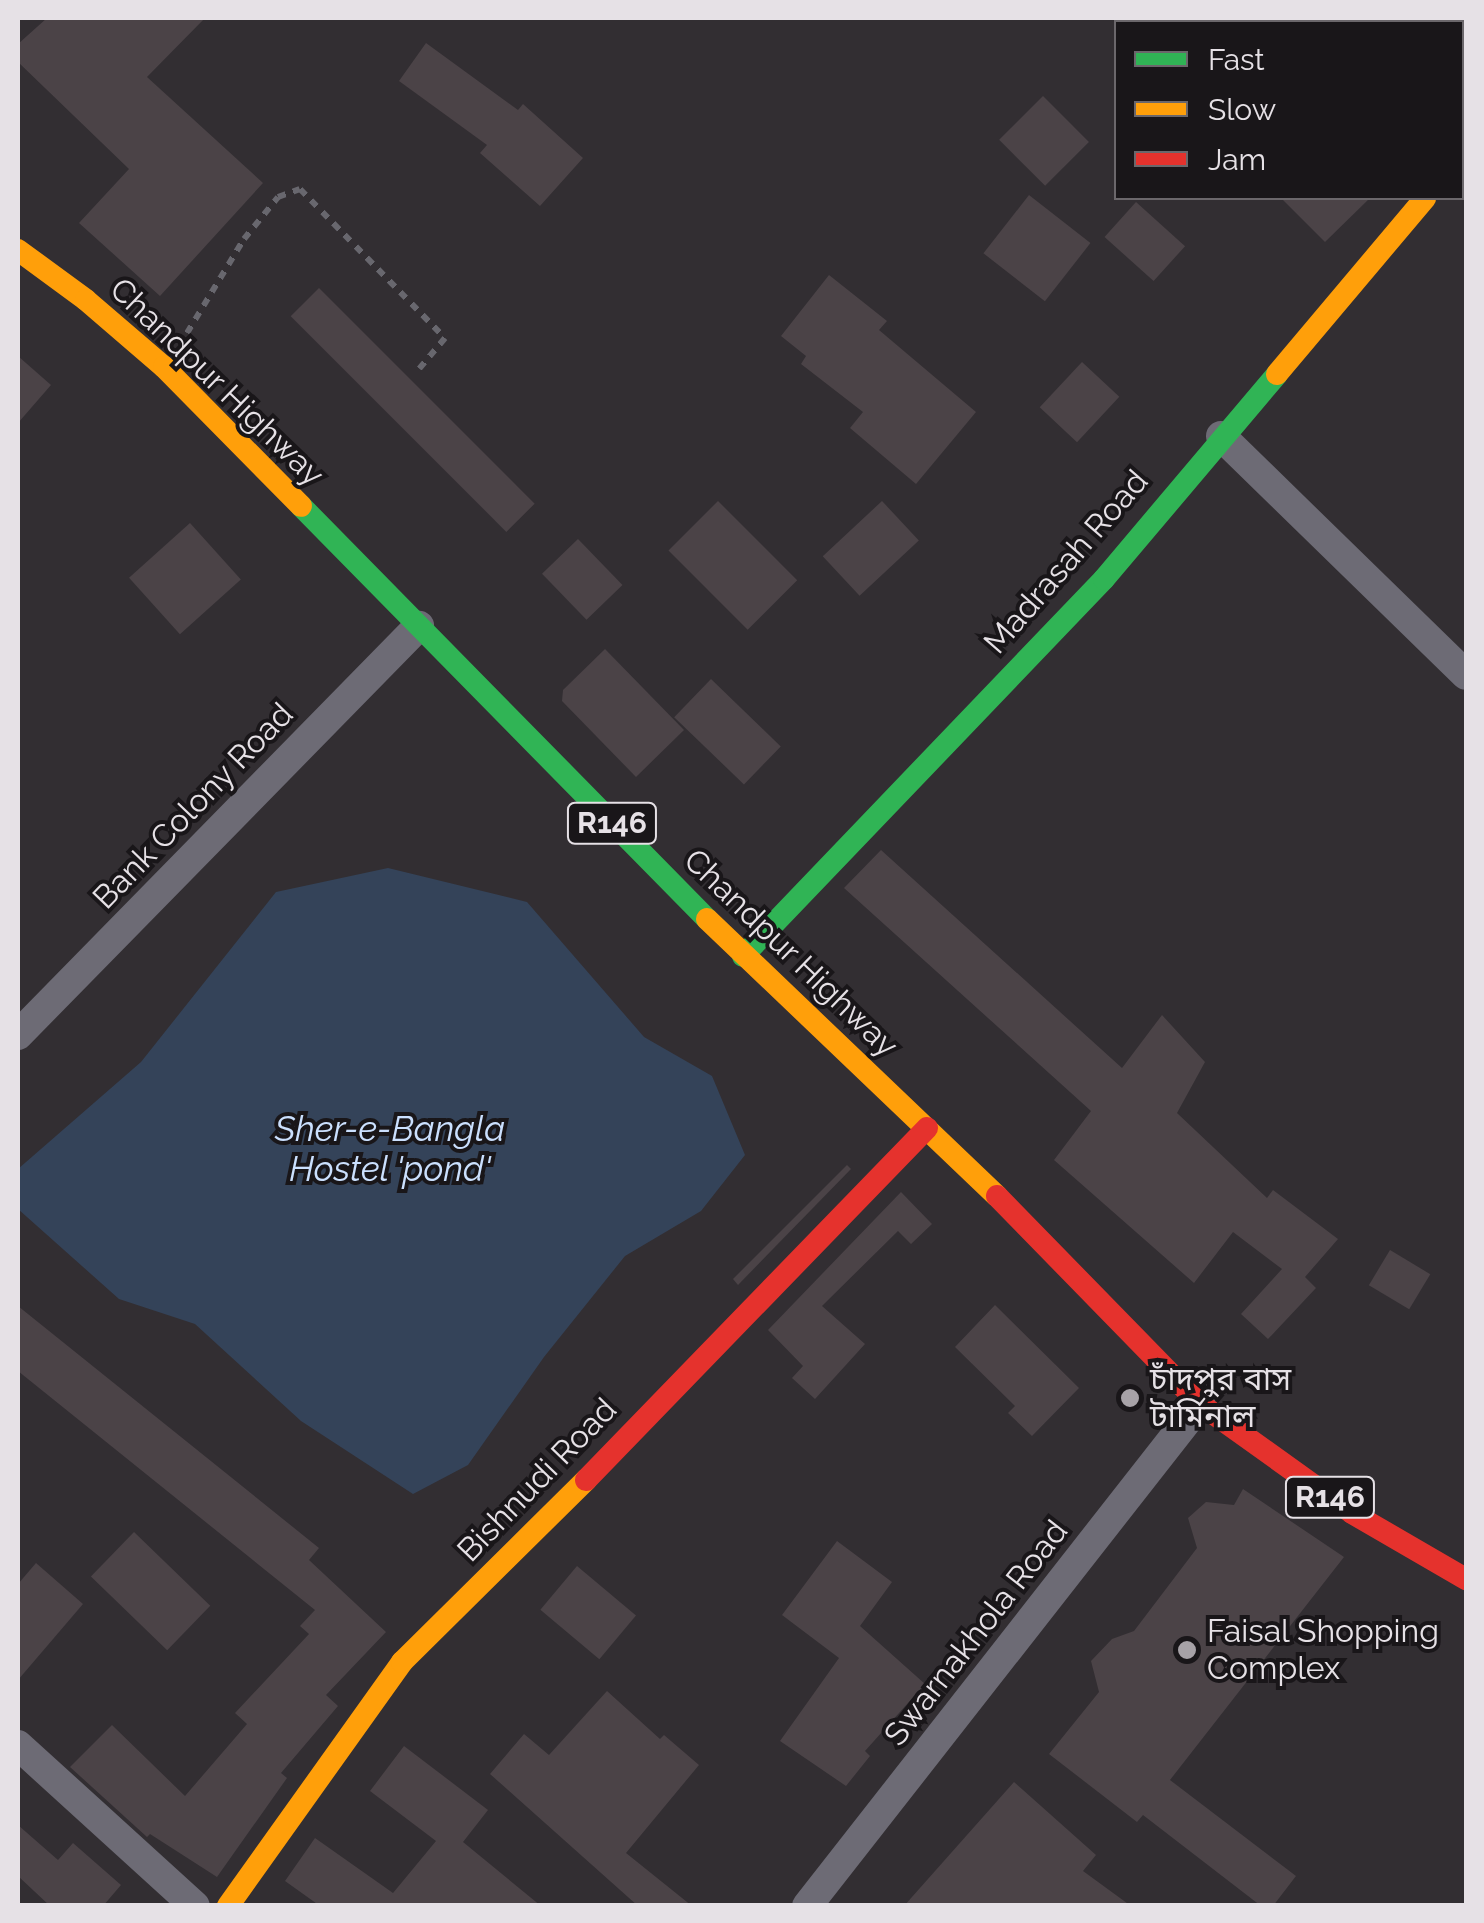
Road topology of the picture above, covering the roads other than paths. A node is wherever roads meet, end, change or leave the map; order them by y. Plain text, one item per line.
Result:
1 (1422, 200) edge
2 (18, 250) edge
3 (1222, 436) junction
4 (418, 626) junction
5 (1466, 675) edge
6 (743, 956) junction
7 (18, 1035) edge
8 (927, 1128) junction
9 (1200, 1404) junction
10 (1466, 1579) edge
11 (18, 1745) edge
12 (195, 1906) edge
13 (228, 1906) edge
14 (807, 1906) edge

1 - 3 street, Madrasah Road
2 - 4 street, Chandpur Highway / R146
3 - 5 street
3 - 6 street, Madrasah Road
4 - 6 street, Chandpur Highway / R146
4 - 7 street, Bank Colony Road
6 - 8 street, Chandpur Highway / R146
8 - 9 street, Chandpur Highway / R146
8 - 13 street, Bishnudi Road
9 - 10 street, Chandpur Highway / R146
9 - 14 street, Swarnakhola Road
11 - 12 street

